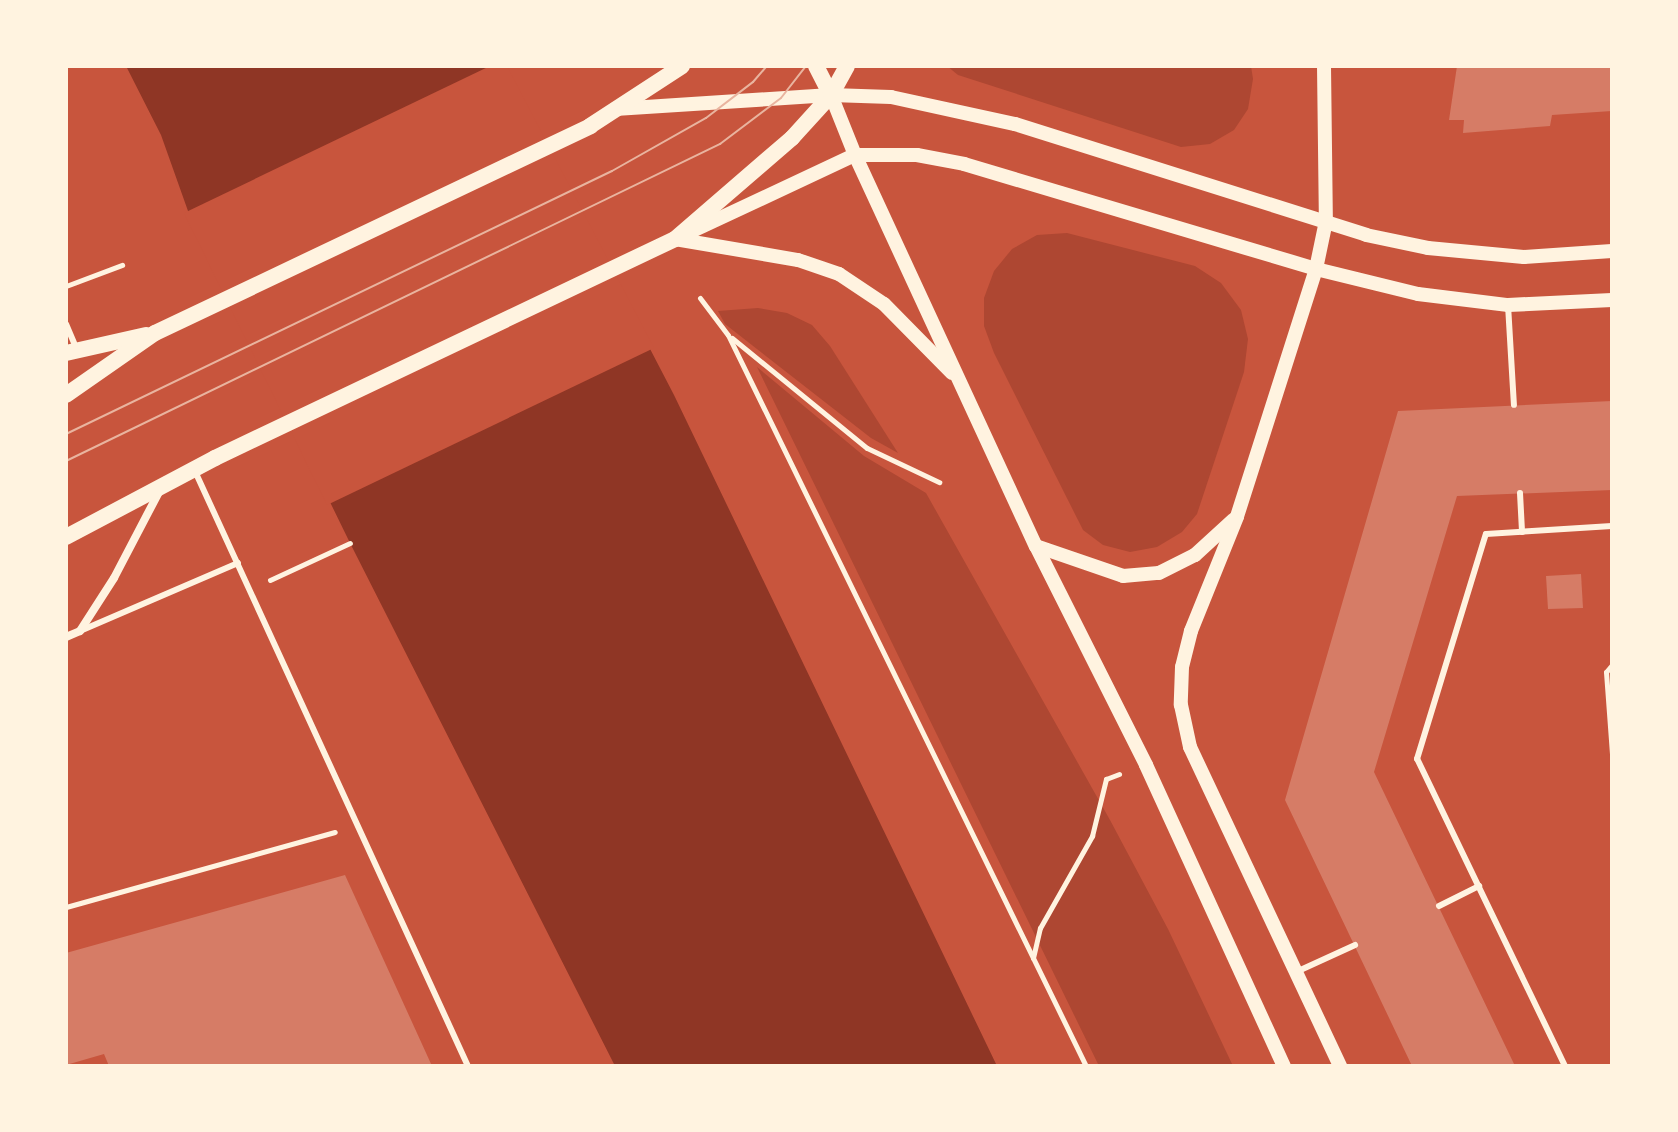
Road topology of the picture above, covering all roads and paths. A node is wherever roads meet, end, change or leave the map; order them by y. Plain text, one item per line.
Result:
1 (816, 66) edge
2 (847, 66) edge
3 (1324, 66) edge
4 (674, 69) edge
5 (831, 95) junction
6 (615, 109) junction
7 (855, 155) junction
8 (1326, 221) junction
9 (675, 239) junction
10 (1612, 251) edge
11 (122, 265) dead end
12 (1316, 269) junction
13 (66, 286) edge
14 (700, 298) dead end
15 (1612, 300) edge
16 (1508, 305) junction
17 (66, 324) edge
18 (155, 333) junction
19 (728, 335) junction
20 (72, 351) edge
21 (961, 383) junction
22 (66, 395) edge
23 (1514, 405) dead end
24 (194, 469) junction
25 (939, 482) dead end
26 (162, 487) junction
27 (1520, 493) dead end
28 (1237, 517) junction
29 (1612, 526) edge
30 (1522, 532) junction
31 (66, 537) edge
32 (350, 543) dead end
33 (1036, 546) junction
34 (238, 563) junction
35 (266, 582) dead end
36 (80, 631) junction
37 (66, 637) edge
38 (1612, 665) edge
39 (1612, 754) edge
40 (1106, 779) dead end
41 (356, 826) junction
42 (1479, 886) junction
43 (1439, 906) dead end
44 (66, 907) edge
45 (1355, 945) dead end
46 (1033, 958) junction
47 (1296, 972) junction
48 (468, 1066) edge
49 (1086, 1066) edge
50 (1284, 1066) edge
51 (1340, 1066) edge
52 (1565, 1066) edge

1 - 5 main road
2 - 5 main road
3 - 8 street
4 - 6 main road
5 - 6 street
5 - 7 street
5 - 8 street
5 - 9 main road
6 - 18 main road
7 - 9 street
7 - 12 street
7 - 21 street
8 - 10 street
8 - 12 street
9 - 21 street
9 - 24 main road
11 - 13 path
12 - 16 street
12 - 28 street
14 - 19 path
15 - 16 street
16 - 23 lane
17 - 20 lane
18 - 20 main road
18 - 22 main road
19 - 25 path
19 - 46 path
21 - 33 street
24 - 26 main road
24 - 34 lane
26 - 31 main road
26 - 36 street
27 - 30 lane
28 - 33 street
28 - 47 street
29 - 30 lane
30 - 42 lane
32 - 35 path
33 - 50 street
34 - 36 lane
34 - 41 lane
36 - 37 street
38 - 39 path
40 - 46 path
41 - 44 path
41 - 48 lane
42 - 43 lane
42 - 52 lane
45 - 47 lane
46 - 49 path
47 - 51 street

